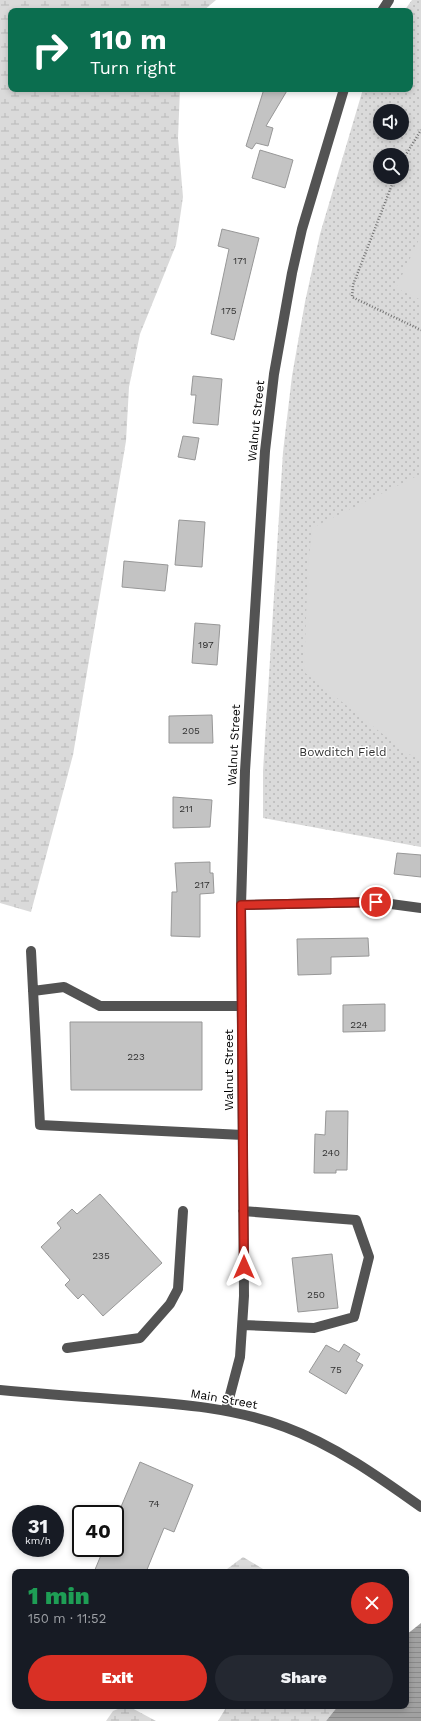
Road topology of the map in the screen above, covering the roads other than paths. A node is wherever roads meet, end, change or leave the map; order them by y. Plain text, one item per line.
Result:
1 (343, 92) edge
2 (241, 905) junction
3 (421, 908) edge
4 (31, 951) dead end
5 (33, 991) junction
6 (242, 1006) junction
7 (242, 1135) junction
8 (183, 1211) dead end
9 (243, 1211) junction
10 (243, 1325) junction
11 (67, 1348) dead end
12 (0, 1390) edge
13 (226, 1410) junction
14 (421, 1507) edge

1 - 2 street, Walnut Street
2 - 3 street
2 - 6 street, Walnut Street
4 - 5 street
5 - 6 street
5 - 7 street
6 - 7 street, Walnut Street
7 - 9 street, Walnut Street
8 - 11 street
9 - 10 street, Walnut Street
9 - 10 street
10 - 13 street, Walnut Street
12 - 13 street, Main Street
13 - 14 street, Main Street

